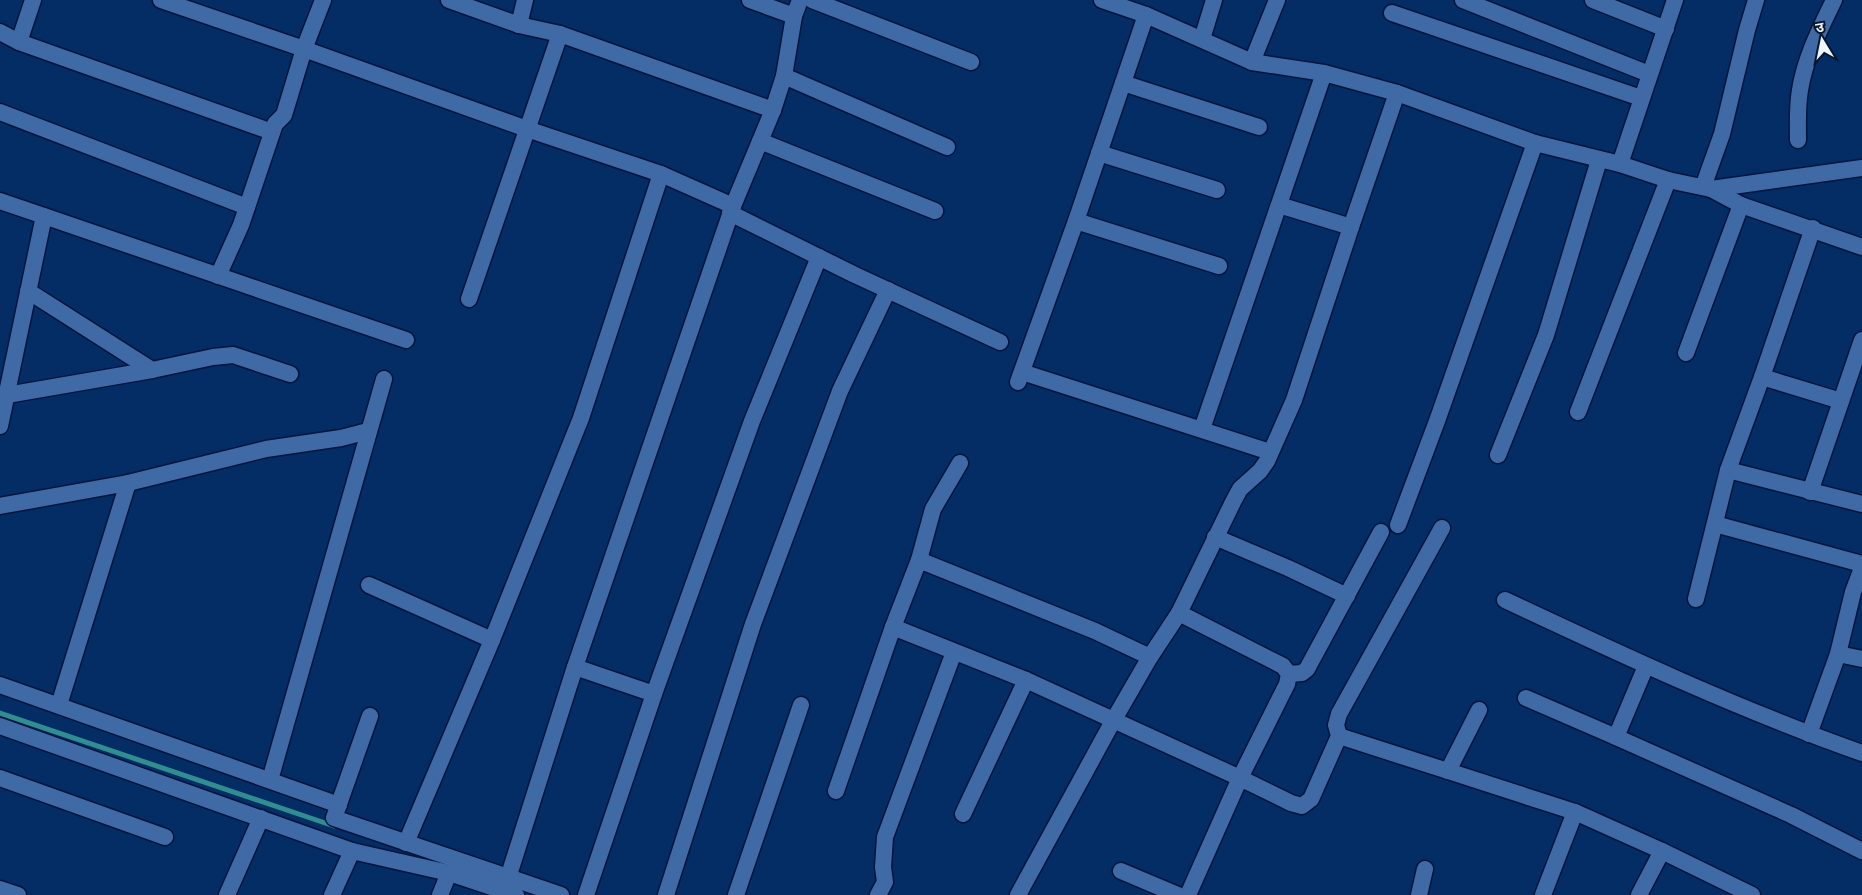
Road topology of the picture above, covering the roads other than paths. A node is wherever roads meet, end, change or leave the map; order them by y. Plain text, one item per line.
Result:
1 (33, 0) edge
2 (161, 0) edge
3 (323, 0) edge
4 (449, 0) edge
5 (525, 0) edge
6 (750, 0) edge
7 (800, 0) edge
8 (812, 0) edge
9 (1102, 0) edge
10 (1214, 0) edge
11 (1276, 0) edge
12 (1463, 0) edge
13 (1593, 0) edge
14 (1675, 0) edge
15 (1756, 0) edge
16 (1834, 0) edge
17 (1392, 12) dead end
18 (1146, 15) junction
19 (794, 16) junction
20 (519, 25) junction
21 (1666, 29) junction
22 (0, 32) edge
23 (560, 34) junction
24 (1202, 39) junction
25 (19, 42) junction
26 (304, 49) junction
27 (971, 62) dead end
28 (1252, 62) junction
29 (1324, 72) junction
30 (1649, 74) junction
31 (784, 76) junction
32 (1123, 83) junction
33 (1397, 93) junction
34 (1641, 98) junction
35 (773, 110) junction
36 (0, 112) edge
37 (1259, 127) dead end
38 (527, 129) junction
39 (272, 132) junction
40 (1798, 140) dead end
41 (760, 141) junction
42 (1535, 143) junction
43 (947, 147) dead end
44 (1100, 153) junction
45 (1599, 160) junction
46 (1620, 164) junction
47 (1862, 168) edge
48 (661, 174) junction
49 (1668, 180) junction
50 (1707, 188) junction
51 (1217, 190) dead end
52 (0, 201) edge
53 (1279, 205) junction
54 (1742, 205) junction
55 (247, 207) junction
56 (732, 209) junction
57 (935, 211) dead end
58 (44, 216) junction
59 (1076, 221) junction
60 (1351, 227) junction
61 (1812, 228) junction
62 (1862, 247) edge
63 (819, 257) junction
64 (1219, 266) dead end
65 (218, 276) junction
66 (888, 290) junction
67 (28, 291) junction
68 (469, 299) dead end
69 (406, 340) dead end
70 (1862, 340) edge
71 (1000, 342) dead end
72 (1686, 353) dead end
73 (152, 370) junction
74 (290, 374) dead end
75 (1762, 378) junction
76 (384, 379) dead end
77 (6, 395) junction
78 (1841, 400) junction
79 (1578, 412) dead end
80 (0, 426) edge
81 (1202, 429) junction
82 (368, 431) junction
83 (1270, 452) junction
84 (1498, 455) dead end
85 (960, 463) dead end
86 (1728, 470) junction
87 (128, 483) junction
88 (1810, 492) junction
89 (1862, 504) edge
90 (0, 506) edge
91 (1715, 524) junction
92 (1398, 525) dead end
93 (1442, 528) dead end
94 (1381, 532) dead end
95 (1215, 537) junction
96 (919, 560) junction
97 (1862, 564) edge
98 (1862, 568) edge
99 (369, 585) dead end
100 (1347, 596) junction
101 (1696, 599) dead end
102 (1505, 600) dead end
103 (1179, 613) junction
104 (892, 626) junction
105 (492, 640) junction
106 (954, 652) junction
107 (1838, 654) junction
108 (1150, 657) junction
109 (1862, 658) edge
110 (1646, 666) junction
111 (575, 667) junction
112 (1290, 674) junction
113 (1026, 680) junction
114 (0, 685) edge
115 (654, 694) junction
116 (1526, 698) dead end
117 (59, 705) junction
118 (801, 705) dead end
119 (1479, 710) dead end
120 (370, 716) dead end
121 (1112, 721) junction
122 (0, 726) edge
123 (1809, 734) junction
124 (1339, 736) junction
125 (1616, 737) junction
126 (1860, 749) edge
127 (1448, 771) junction
128 (0, 778) edge
129 (1240, 778) junction
130 (270, 780) junction
131 (836, 792) dead end
132 (339, 804) junction
133 (1576, 812) junction
134 (963, 814) dead end
135 (261, 818) junction
136 (165, 837) dead end
137 (406, 843) junction
138 (352, 851) junction
139 (1662, 851) junction
140 (1862, 852) edge
141 (1425, 868) dead end
142 (1121, 871) dead end
143 (449, 873) junction
144 (508, 878) junction
145 (0, 889) edge
146 (1742, 893) edge
147 (18, 895) edge
148 (227, 895) edge
149 (332, 895) edge
150 (440, 895) edge
151 (516, 895) edge
152 (561, 895) edge
153 (586, 895) edge
154 (666, 895) edge
155 (736, 895) edge
156 (878, 895) edge
157 (1018, 895) edge
158 (1178, 895) edge
159 (1188, 895) edge
160 (1419, 895) edge
161 (1543, 895) edge
162 (1640, 895) edge

1 - 25 street
2 - 26 street
3 - 26 street
4 - 20 street
5 - 20 street
6 - 19 street
7 - 19 street
8 - 27 street
9 - 18 street
10 - 24 street
11 - 28 street
12 - 30 street
13 - 21 street
14 - 21 street
15 - 50 street
16 - 40 street
17 - 34 street
18 - 24 street
18 - 32 street
19 - 31 street
20 - 23 street
21 - 30 street
22 - 25 street
23 - 35 street
23 - 38 street
24 - 28 street
25 - 39 street
26 - 38 street
26 - 39 street
28 - 29 street
29 - 33 street
29 - 53 street
30 - 34 street
31 - 35 street
31 - 43 street
32 - 37 street
32 - 44 street
33 - 42 street
33 - 60 street
34 - 46 street
35 - 41 street
36 - 55 street
38 - 48 street
38 - 68 street
39 - 55 street
41 - 56 street
41 - 57 street
42 - 45 street
42 - 92 street
44 - 51 street
44 - 59 street
45 - 46 street
45 - 84 street
46 - 49 street
47 - 50 street
48 - 56 street
48 - 105 street
49 - 50 street
49 - 79 street
50 - 54 street
52 - 58 street
53 - 60 street
53 - 81 street
54 - 61 street
54 - 72 street
55 - 65 street
56 - 63 street
56 - 111 street
58 - 65 street
58 - 67 street
59 - 64 street
59 - 81 street
60 - 83 street
61 - 62 street
61 - 75 street
63 - 66 street
63 - 115 street
65 - 69 street
66 - 71 street
66 - 154 street
67 - 73 street
67 - 77 street
70 - 78 street
73 - 74 street
73 - 77 street
75 - 78 street
75 - 86 street
76 - 82 street
77 - 80 street
78 - 88 street
81 - 83 street
82 - 87 street
82 - 130 street
83 - 95 street
85 - 96 street
86 - 88 street
86 - 91 street
87 - 90 street
87 - 117 street
88 - 89 street
91 - 97 street
91 - 101 street
93 - 124 street
94 - 100 street
95 - 100 street
95 - 103 street
96 - 104 street
96 - 108 street
98 - 107 street
99 - 105 street
100 - 112 street
102 - 110 street
103 - 108 street
103 - 112 street
104 - 106 street
104 - 131 street
105 - 137 street
106 - 113 street
106 - 156 street
107 - 109 street
107 - 123 street
108 - 121 street
110 - 123 street
110 - 125 street
111 - 115 street
111 - 144 street
112 - 129 street
113 - 121 street
113 - 134 street
114 - 117 street
115 - 153 street
116 - 125 street
117 - 130 street
118 - 155 street
119 - 127 street
120 - 132 street
121 - 129 street
121 - 157 street
122 - 135 street
123 - 126 street
124 - 127 street
124 - 129 street
125 - 140 street
127 - 133 street
128 - 136 street
129 - 159 street
130 - 132 street
132 - 137 street
133 - 139 street
133 - 161 street
135 - 138 street
135 - 148 street
137 - 144 street
138 - 143 street
138 - 149 street
139 - 146 street
139 - 162 street
141 - 160 street
142 - 158 street
143 - 150 street
143 - 151 street
144 - 152 street
145 - 147 street

